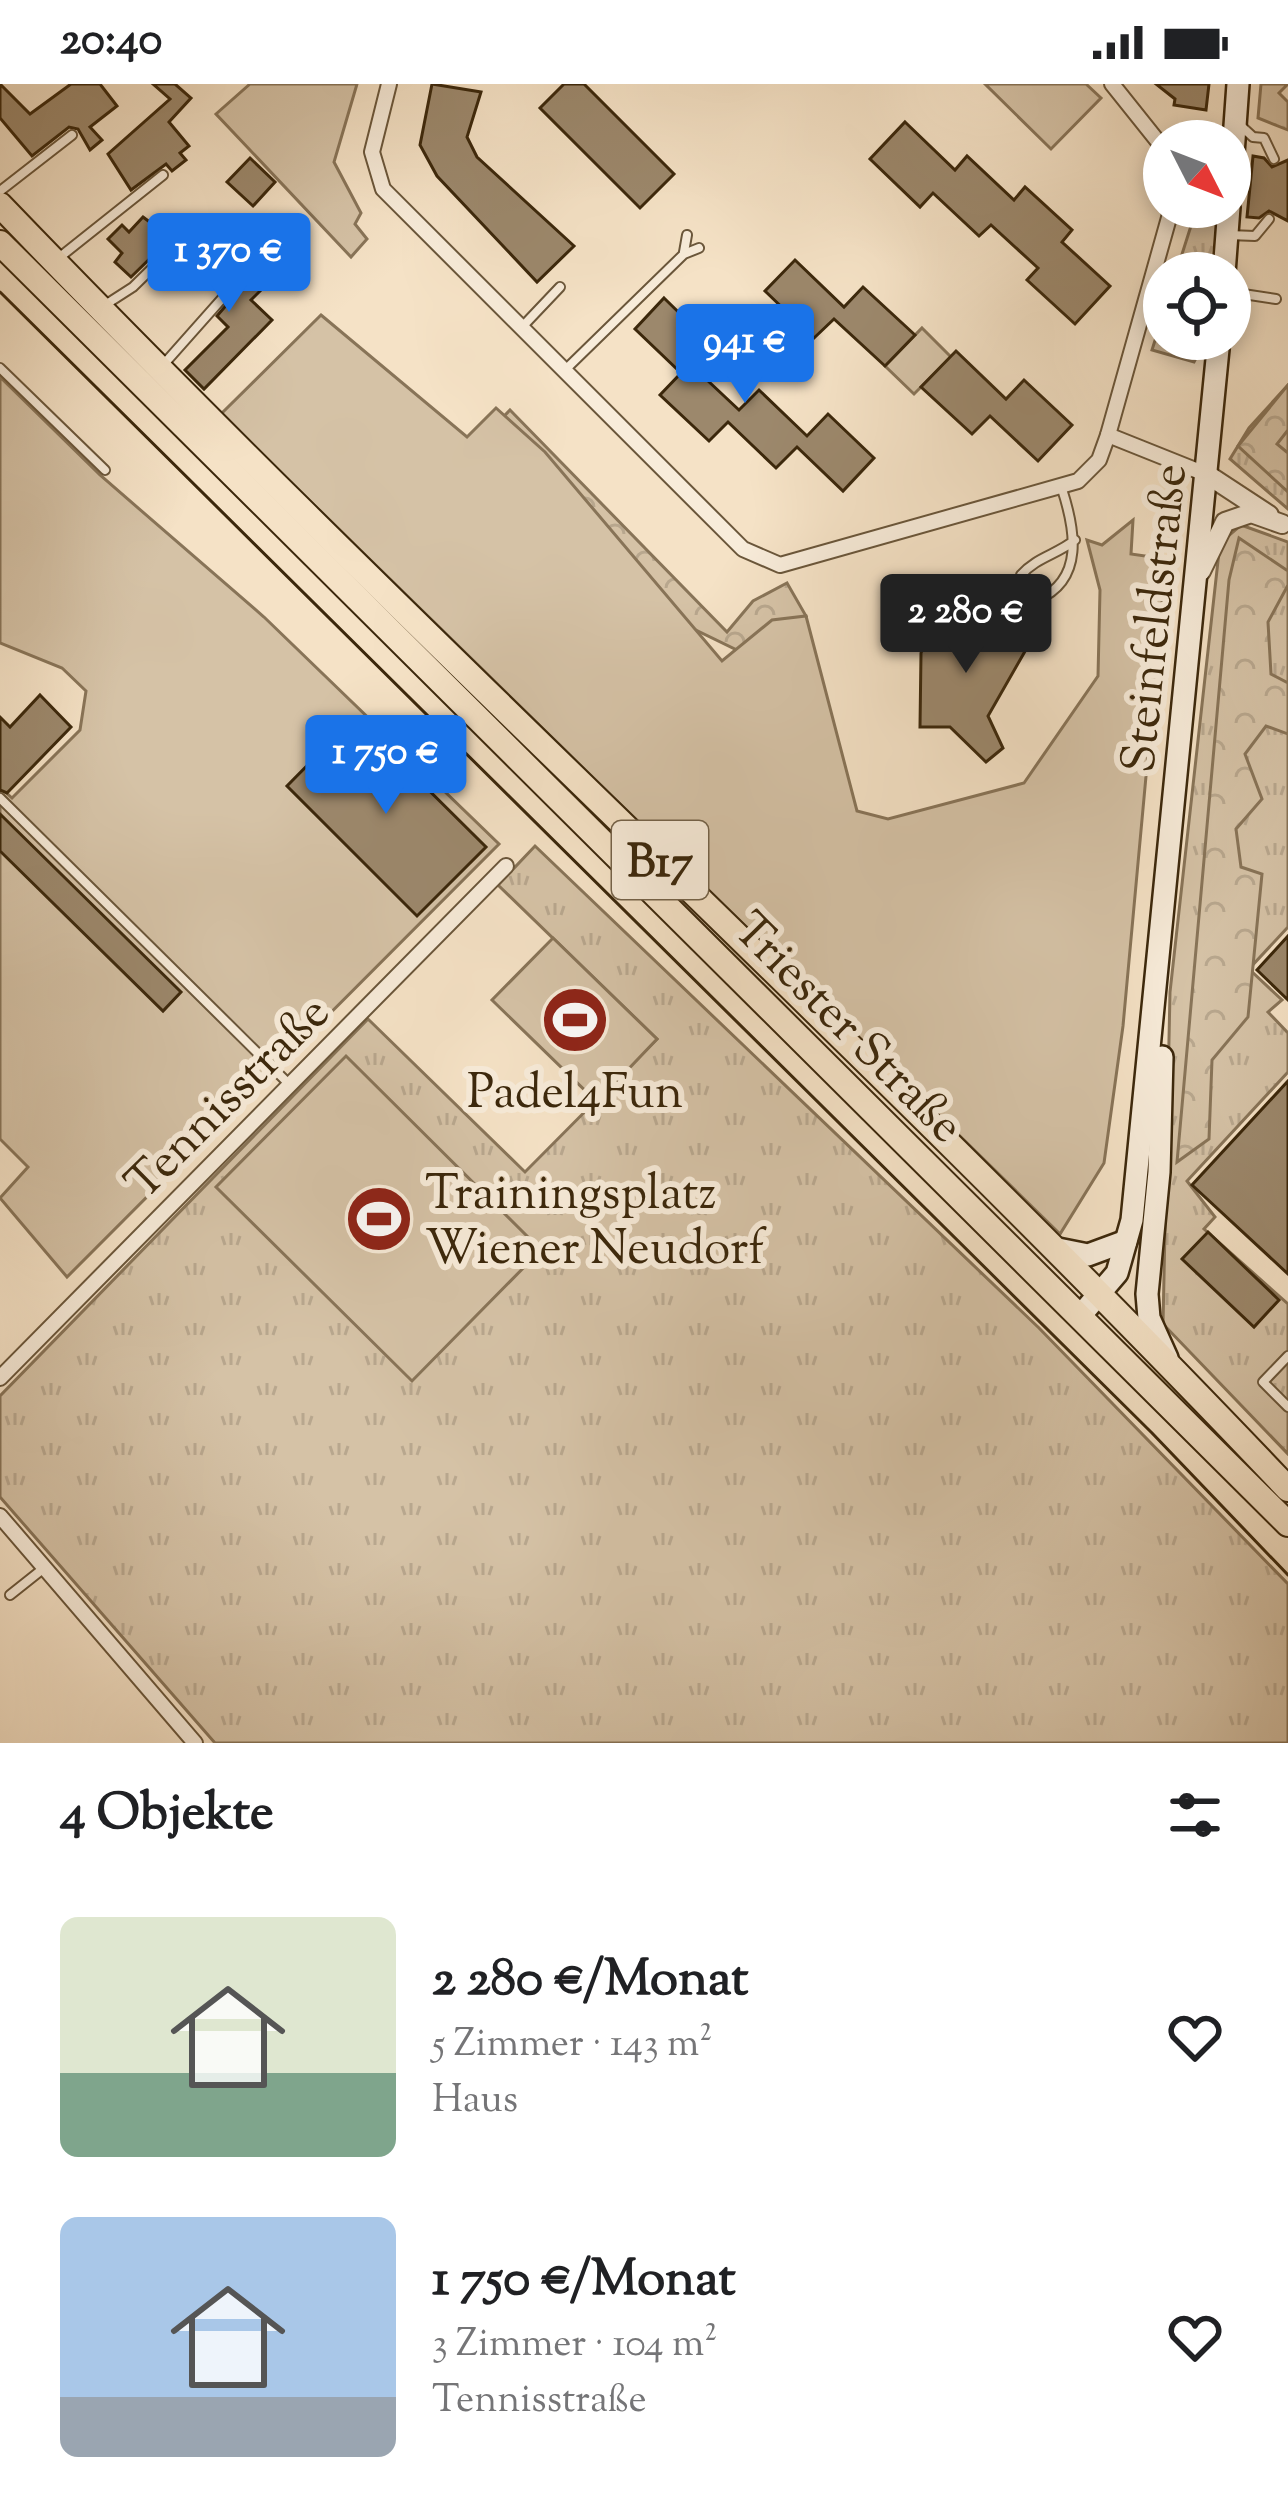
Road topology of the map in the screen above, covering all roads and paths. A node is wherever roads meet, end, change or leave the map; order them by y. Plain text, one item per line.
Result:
1 (389, 84) edge
2 (1112, 84) edge
3 (1238, 84) edge
4 (1235, 120) edge
5 (1143, 123) edge
6 (72, 135) dead end
7 (1251, 135) edge
8 (1274, 159) dead end
9 (163, 175) dead end
10 (0, 190) edge
11 (0, 205) edge
12 (1269, 219) dead end
13 (1166, 228) edge
14 (1228, 228) edge
15 (687, 235) dead end
16 (1227, 235) junction
17 (179, 242) dead end
18 (0, 243) edge
19 (699, 248) dead end
20 (1226, 252) edge
21 (684, 254) junction
22 (55, 262) junction
23 (560, 287) dead end
24 (227, 292) dead end
25 (1251, 295) edge
26 (1276, 299) dead end
27 (100, 311) junction
28 (521, 327) junction
29 (1217, 360) edge
30 (0, 368) edge
31 (159, 369) junction
32 (564, 371) junction
33 (1108, 435) junction
34 (105, 470) dead end
35 (1208, 475) junction
36 (255, 479) junction
37 (1062, 489) junction
38 (1285, 526) edge
39 (1075, 540) junction
40 (1199, 574) junction
41 (0, 798) edge
42 (506, 866) dead end
43 (1166, 905) junction
44 (291, 1087) junction
45 (1126, 1241) junction
46 (1058, 1249) junction
47 (1149, 1269) junction
48 (1107, 1301) junction
49 (1083, 1317) junction
50 (1288, 1356) edge
51 (1169, 1364) junction
52 (0, 1378) edge
53 (1288, 1407) edge
54 (1288, 1489) edge
55 (0, 1516) edge
56 (1288, 1523) edge
57 (45, 1567) junction
58 (10, 1595) dead end
59 (195, 1743) edge

1 - 28 street
2 - 5 street
3 - 4 main road
6 - 10 lane
7 - 8 lane
9 - 22 lane
11 - 22 main road, B17
12 - 16 lane
13 - 33 street
14 - 16 main road
15 - 21 lane
16 - 20 main road
17 - 27 lane
18 - 36 main road, B17
19 - 21 lane
21 - 32 lane
22 - 27 main road, B17
23 - 28 lane
24 - 31 lane
25 - 26 lane
27 - 31 main road, B17
28 - 32 street
29 - 35 main road, Steinfeldstraße
30 - 34 lane
31 - 36 main road, B17
32 - 37 street
33 - 35 street
33 - 37 street
35 - 38 street
35 - 40 main road, Steinfeldstraße
36 - 46 main road, Triester Straße / B17
36 - 49 main road, Triester Straße / B17
37 - 39 lane
38 - 40 street
39 - 39 lane
40 - 43 main road, Steinfeldstraße
41 - 44 lane
42 - 44 street, Tennisstraße
43 - 45 main road, Steinfeldstraße
43 - 47 main road, Steinfeldstraße
44 - 52 street, Tennisstraße
45 - 46 main road
45 - 48 main road, Steinfeldstraße
46 - 48 main road, Triester Straße / B17
47 - 48 main road
47 - 51 main road, Steinfeldstraße
48 - 49 main road
48 - 51 main road, Triester Straße / B17
49 - 56 main road, Triester Straße / B17
50 - 53 lane
51 - 54 main road, Triester Straße / B17
55 - 57 street
57 - 58 lane
57 - 59 street

